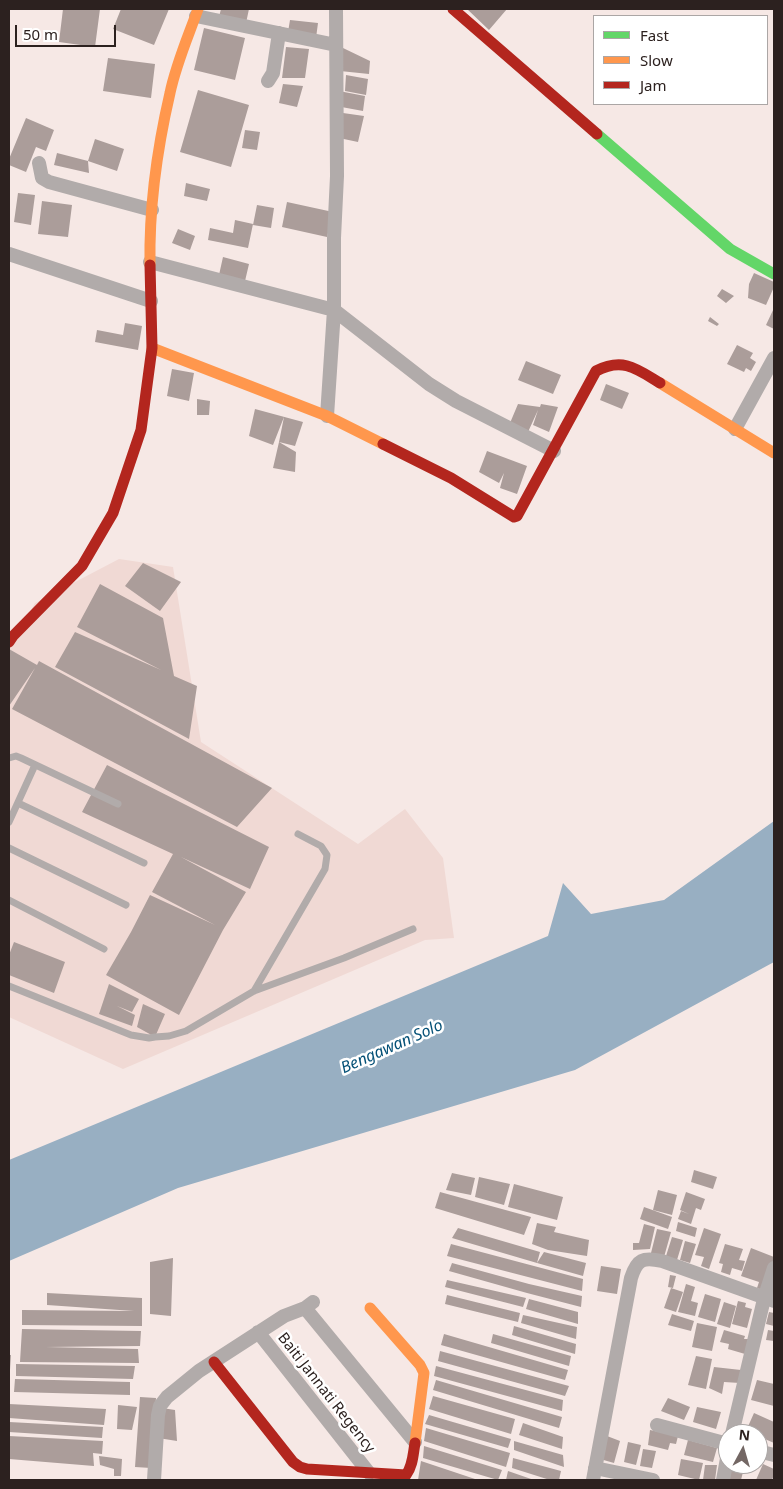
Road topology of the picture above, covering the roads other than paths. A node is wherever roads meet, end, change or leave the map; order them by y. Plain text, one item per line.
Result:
1 (336, 9) edge
2 (453, 9) edge
3 (197, 12) edge
4 (279, 33) junction
5 (336, 45) junction
6 (268, 81) dead end
7 (39, 163) dead end
8 (152, 210) junction
9 (9, 254) edge
10 (150, 262) junction
11 (774, 274) edge
12 (151, 301) junction
13 (334, 310) junction
14 (152, 348) junction
15 (774, 358) edge
16 (327, 416) junction
17 (735, 429) junction
18 (554, 451) junction
19 (774, 453) edge
20 (9, 642) edge
21 (9, 758) edge
22 (35, 765) junction
23 (18, 803) junction
24 (118, 804) dead end
25 (9, 822) edge
26 (298, 834) dead end
27 (9, 848) edge
28 (144, 862) dead end
29 (9, 900) edge
30 (126, 905) dead end
31 (413, 929) dead end
32 (104, 949) dead end
33 (9, 986) edge
34 (254, 991) junction
35 (774, 1268) edge
36 (769, 1300) edge
37 (370, 1308) dead end
38 (258, 1332) junction
39 (214, 1362) junction
40 (735, 1424) edge
41 (657, 1426) dead end
42 (718, 1441) edge
43 (415, 1442) junction
44 (369, 1473) junction
45 (594, 1474) edge
46 (154, 1480) edge
47 (653, 1480) edge

1 - 5 street
2 - 11 street
3 - 4 street
3 - 8 street
4 - 5 street
4 - 6 street
5 - 13 street
7 - 8 street
8 - 10 street
9 - 12 street
10 - 12 street
10 - 13 street
12 - 14 street
13 - 16 street
13 - 18 street
14 - 16 street
14 - 20 street
15 - 17 street
16 - 18 street
17 - 18 street
17 - 19 street
21 - 22 lane
22 - 23 lane
22 - 24 lane
23 - 25 lane
23 - 28 lane
26 - 34 lane
27 - 30 lane
29 - 32 lane
31 - 34 lane
33 - 34 lane
35 - 36 street
36 - 40 street
36 - 45 street
37 - 43 street, Baiti Jannati Regency
38 - 39 street, Baiti Jannati Regency
38 - 43 street, Baiti Jannati Regency
38 - 44 street, Baiti Jannati Regency
39 - 44 street, Baiti Jannati Regency
39 - 46 street, Baiti Jannati Regency
41 - 42 street
43 - 44 street, Baiti Jannati Regency
45 - 47 street

